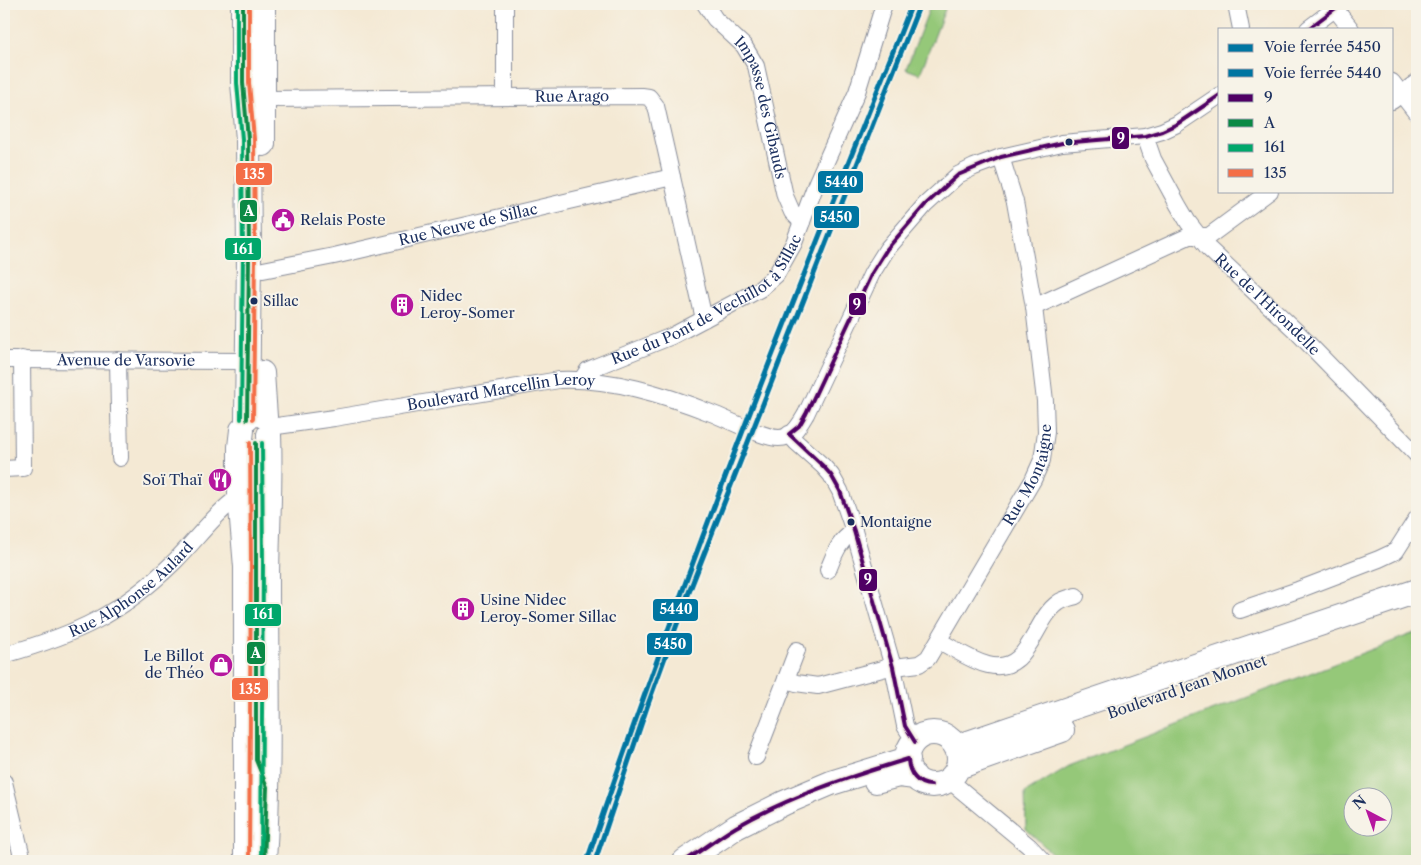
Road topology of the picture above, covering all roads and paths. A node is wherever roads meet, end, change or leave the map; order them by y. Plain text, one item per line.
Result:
1 (243, 4) edge
2 (263, 4) edge
3 (505, 4) edge
4 (705, 4) edge
5 (884, 4) edge
6 (1236, 4) edge
7 (1338, 6) edge
8 (1241, 28) edge
9 (1309, 28) edge
10 (1350, 28) edge
11 (1417, 82) edge
12 (1395, 92) edge
13 (505, 97) junction
14 (1218, 97) edge
15 (263, 99) junction
16 (1417, 114) edge
17 (1145, 136) junction
18 (1001, 157) junction
19 (672, 177) junction
20 (1269, 192) edge
21 (802, 222) junction
22 (1198, 236) junction
23 (263, 270) junction
24 (1034, 307) junction
25 (704, 319) junction
26 (22, 359) junction
27 (4, 360) edge
28 (118, 360) junction
29 (248, 361) junction
30 (582, 379) junction
31 (259, 426) junction
32 (789, 434) junction
33 (1417, 455) edge
34 (120, 458) dead end
35 (4, 469) edge
36 (240, 496) junction
37 (1417, 518) edge
38 (854, 531) junction
39 (828, 570) dead end
40 (1417, 591) edge
41 (1076, 596) dead end
42 (1417, 608) edge
43 (1240, 610) dead end
44 (939, 641) junction
45 (797, 650) dead end
46 (4, 655) edge
47 (893, 667) junction
48 (786, 679) junction
49 (756, 757) dead end
50 (912, 759) junction
51 (954, 765) junction
52 (4, 782) edge
53 (23, 861) edge
54 (246, 861) edge
55 (264, 861) edge
56 (685, 861) edge
57 (703, 861) edge
58 (1043, 861) edge

1 - 29 main road
2 - 15 main road
3 - 13 street
4 - 21 street, Impasse des Gibauds
5 - 21 street, Rue du Pont de Vechillot à Sillac
6 - 8 street
7 - 9 street
7 - 10 street
11 - 12 street
12 - 16 street
13 - 15 street, Rue Arago
13 - 19 street, Rue Arago
14 - 17 street
15 - 23 main road
17 - 18 street
17 - 22 street, Rue de l'Hirondelle
18 - 24 street, Rue Montaigne
18 - 32 street
19 - 23 street, Rue Neuve de Sillac
19 - 25 street, Rue Arago
20 - 22 street
21 - 25 street, Rue du Pont de Vechillot à Sillac
22 - 24 street
22 - 33 street, Rue de l'Hirondelle
23 - 31 main road
24 - 44 street, Rue Montaigne
25 - 30 street, Rue du Pont de Vechillot à Sillac
26 - 27 street, Avenue de Varsovie
26 - 28 street, Avenue de Varsovie
26 - 35 street
28 - 29 street, Avenue de Varsovie
28 - 34 street
29 - 31 main road
30 - 31 street, Boulevard Marcellin Leroy
30 - 32 street, Boulevard Marcellin Leroy
31 - 36 main road
31 - 55 main road
32 - 38 street
36 - 46 street, Rue Alphonse Aulard
36 - 54 main road
37 - 43 street
38 - 39 street
38 - 47 street
40 - 51 main road
41 - 44 street
42 - 51 main road, Boulevard Jean Monnet
44 - 47 street, Rue Montaigne
45 - 48 street
47 - 48 street, Rue Montaigne
47 - 50 street
48 - 49 street
50 - 51 main road
50 - 51 main road
50 - 56 main road
50 - 57 main road
51 - 58 street
52 - 53 street

